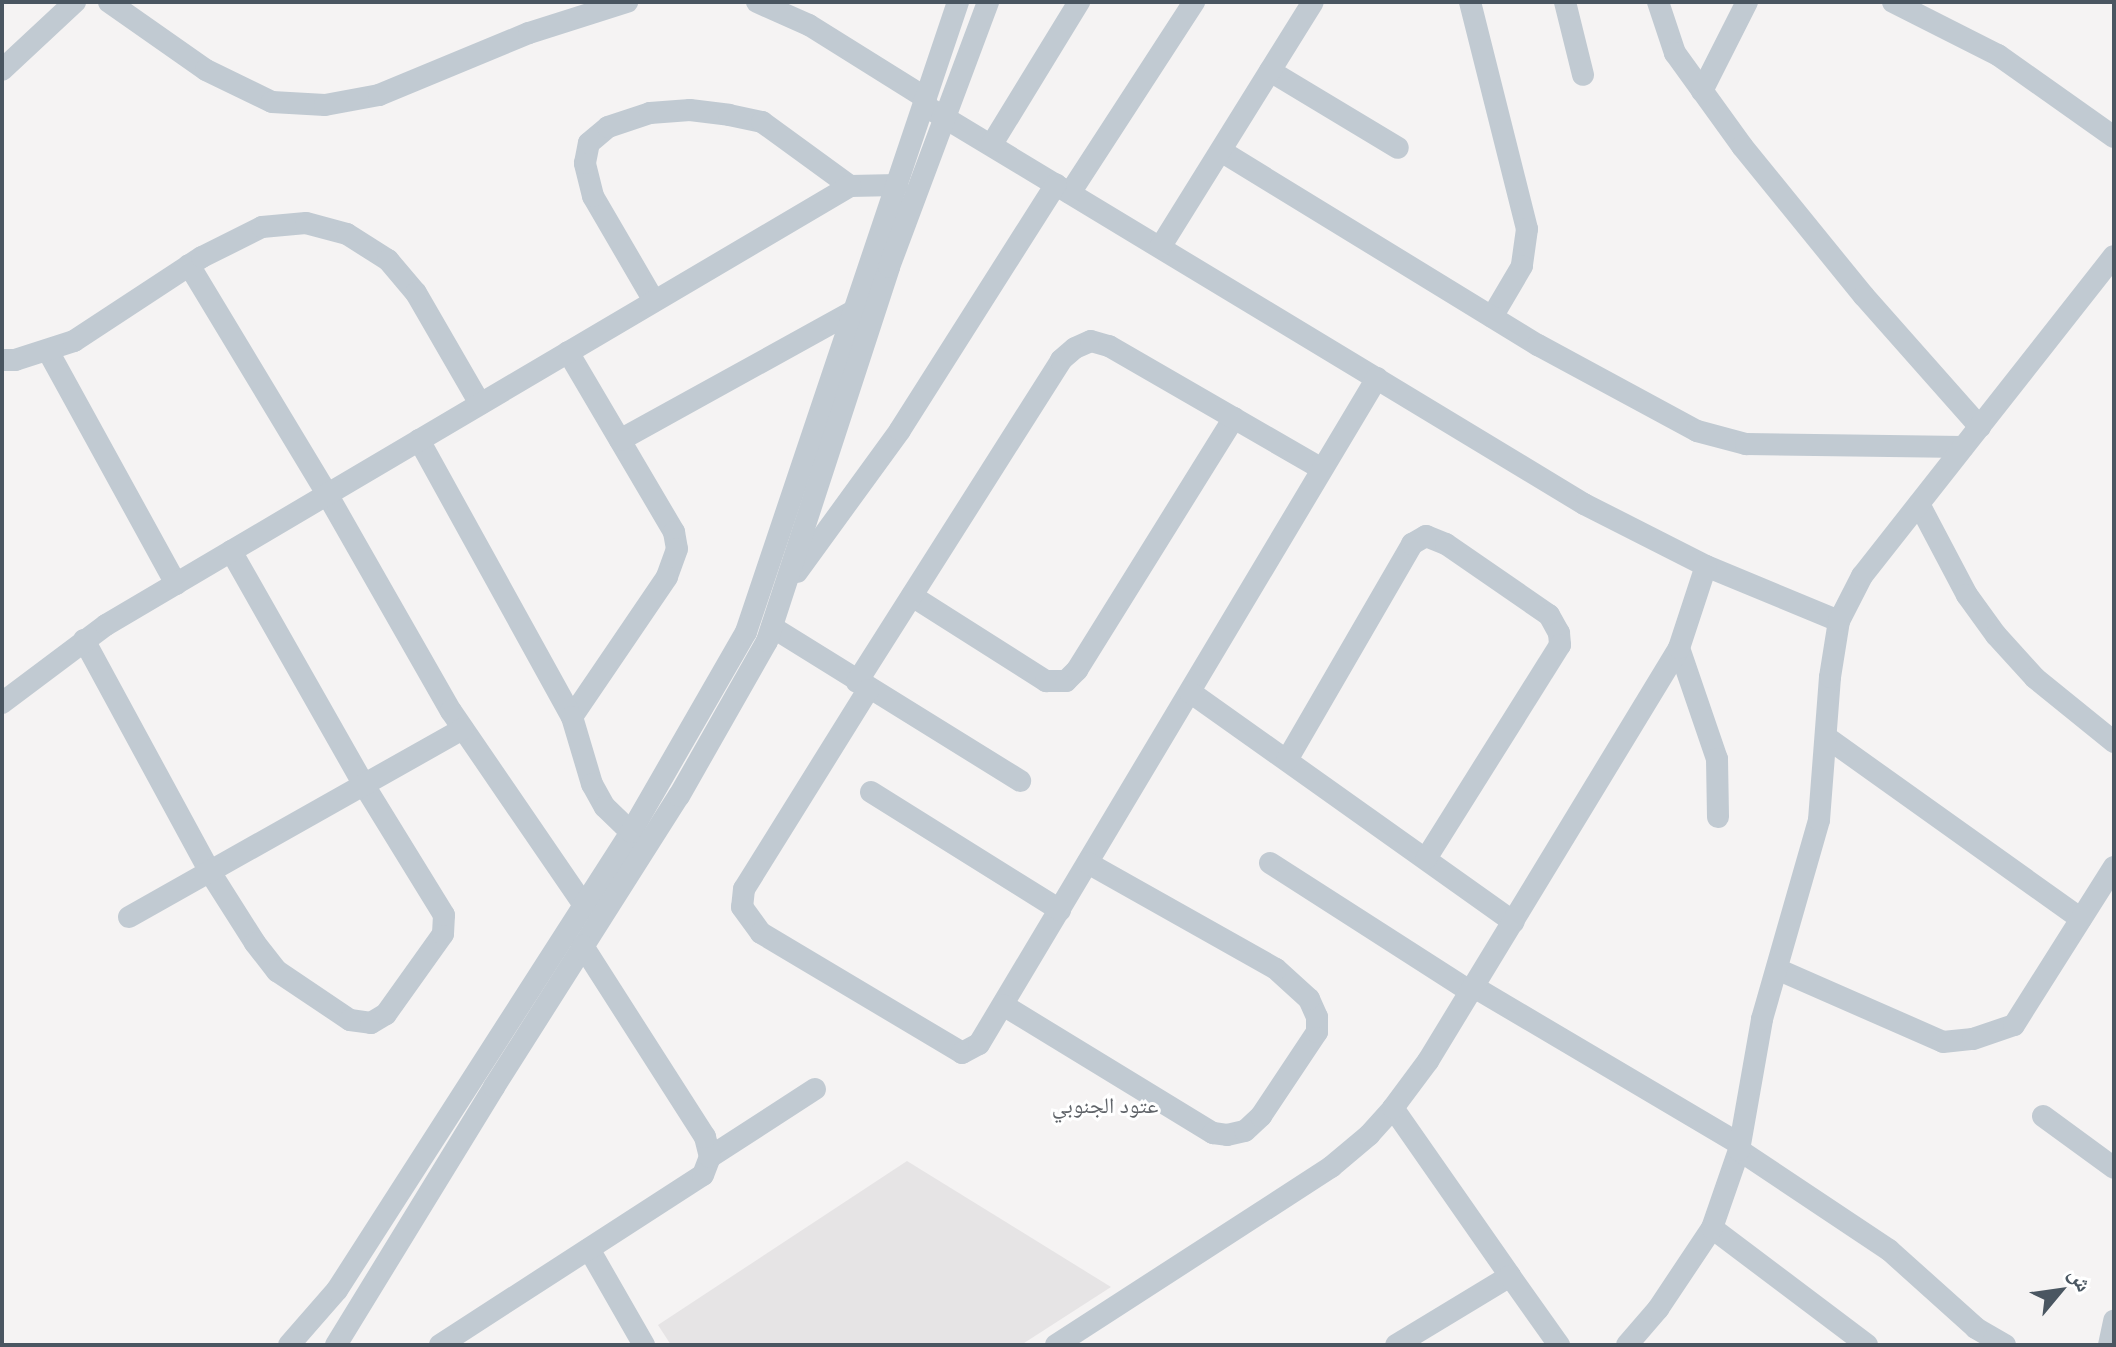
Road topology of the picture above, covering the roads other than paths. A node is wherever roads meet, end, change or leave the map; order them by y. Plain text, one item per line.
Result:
1 (75, 2) edge
2 (109, 2) edge
3 (627, 2) edge
4 (757, 2) edge
5 (958, 2) edge
6 (988, 2) edge
7 (1079, 2) edge
8 (1194, 2) edge
9 (1313, 2) edge
10 (1470, 2) edge
11 (1565, 2) edge
12 (1658, 2) edge
13 (1747, 2) edge
14 (1893, 2) edge
15 (2, 70) edge
16 (1270, 71) junction
17 (1583, 75) dead end
18 (1702, 91) junction
19 (924, 102) junction
20 (945, 116) junction
21 (2114, 137) edge
22 (992, 144) junction
23 (1398, 148) dead end
24 (1221, 151) junction
25 (897, 185) junction
26 (850, 186) junction
27 (1063, 189) junction
28 (1161, 246) junction
29 (2114, 256) edge
30 (189, 265) junction
31 (654, 301) junction
32 (854, 311) junction
33 (1492, 317) junction
34 (48, 351) junction
35 (568, 352) junction
36 (2, 360) edge
37 (1377, 378) junction
38 (480, 404) junction
39 (1234, 418) junction
40 (1980, 427) junction
41 (419, 440) junction
42 (620, 440) junction
43 (1963, 447) junction
44 (1322, 469) junction
45 (327, 494) junction
46 (1919, 504) junction
47 (231, 551) junction
48 (1706, 566) junction
49 (176, 584) junction
50 (784, 591) junction
51 (912, 596) junction
52 (1839, 621) junction
53 (772, 627) junction
54 (84, 640) junction
55 (1679, 648) junction
56 (862, 686) junction
57 (1190, 692) junction
58 (2, 703) edge
59 (572, 717) junction
60 (463, 729) junction
61 (1826, 737) junction
62 (2114, 742) edge
63 (1287, 760) junction
64 (1020, 781) dead end
65 (364, 785) junction
66 (871, 792) dead end
67 (1718, 817) dead end
68 (631, 832) junction
69 (1426, 859) junction
70 (1088, 863) junction
71 (1270, 863) dead end
72 (2114, 867) edge
73 (210, 872) junction
74 (584, 905) junction
75 (1060, 910) junction
76 (129, 917) dead end
77 (2081, 919) junction
78 (1514, 922) junction
79 (583, 946) junction
80 (1777, 969) junction
81 (1472, 990) junction
82 (1003, 1005) junction
83 (815, 1089) dead end
84 (1393, 1108) junction
85 (2043, 1116) dead end
86 (1740, 1147) junction
87 (710, 1157) junction
88 (2114, 1168) edge
89 (1712, 1228) junction
90 (589, 1249) junction
91 (1510, 1276) junction
92 (2114, 1321) edge
93 (289, 1345) edge
94 (336, 1345) edge
95 (440, 1345) edge
96 (644, 1345) edge
97 (1056, 1345) edge
98 (1396, 1345) edge
99 (1559, 1345) edge
100 (1627, 1345) edge
101 (1867, 1345) edge
102 (2005, 1345) edge
103 (2109, 1345) edge

1 - 15 street
2 - 3 street
4 - 19 street
5 - 19 street
6 - 20 street
7 - 22 street
8 - 27 street
9 - 16 street
10 - 33 street
11 - 17 street
12 - 18 street
13 - 18 street
14 - 21 street
16 - 23 street
16 - 24 street
18 - 40 street
19 - 20 street
19 - 25 street
20 - 22 street
20 - 50 street
22 - 27 street
24 - 28 street
24 - 33 street
25 - 26 street
25 - 32 street
26 - 31 street
26 - 31 street
27 - 28 street
27 - 50 street
28 - 37 street
29 - 40 street
30 - 34 street
30 - 38 street
30 - 45 street
31 - 35 street
32 - 42 street
32 - 68 street
33 - 43 street
34 - 36 street
34 - 49 street
35 - 38 street
35 - 42 street
37 - 44 street
37 - 48 street
38 - 41 street
39 - 44 street
39 - 51 street
39 - 51 street
40 - 43 street
41 - 45 street
41 - 59 street
42 - 59 street
43 - 46 street
44 - 57 street
45 - 47 street
45 - 60 street
46 - 52 street
46 - 62 street
47 - 49 street
47 - 65 street
48 - 52 street
48 - 55 street
49 - 54 street
50 - 53 street
51 - 56 street
52 - 61 street
53 - 56 street
53 - 79 street
54 - 58 street
54 - 73 street
55 - 67 street
55 - 78 street
56 - 64 street
56 - 82 street
57 - 63 street
57 - 70 street
59 - 68 street
60 - 65 street
60 - 74 street
61 - 77 street
61 - 80 street
63 - 69 street
63 - 69 street
65 - 73 street
65 - 73 street
66 - 75 street
68 - 74 street
69 - 78 street
70 - 75 street
70 - 82 street
71 - 81 street
72 - 77 street
73 - 76 street
74 - 93 street
75 - 82 street
77 - 80 street
78 - 81 street
79 - 87 street
79 - 94 street
80 - 86 street
81 - 84 street
81 - 86 street
83 - 87 street
84 - 91 street
84 - 97 street
85 - 88 street
86 - 89 street
86 - 102 street
87 - 90 street
89 - 100 street
89 - 101 street
90 - 95 street
90 - 96 street
91 - 98 street
91 - 99 street
92 - 103 street

